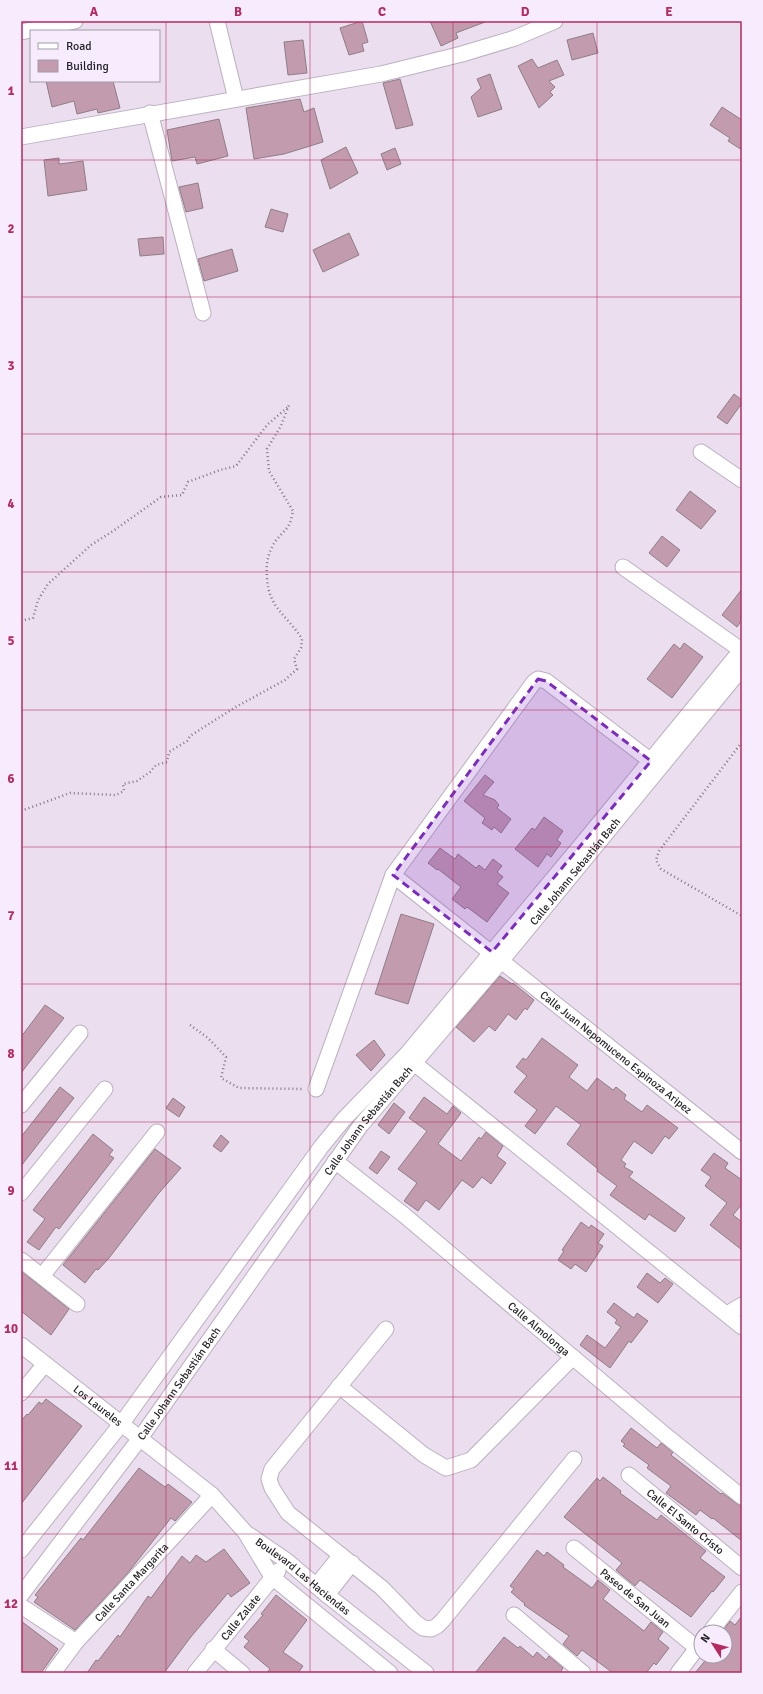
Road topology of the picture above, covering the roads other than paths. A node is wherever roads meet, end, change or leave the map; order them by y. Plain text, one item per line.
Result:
1 (75, 21) edge
2 (217, 21) edge
3 (555, 21) edge
4 (31, 30) edge
5 (236, 100) junction
6 (150, 114) junction
7 (21, 137) edge
8 (203, 313) dead end
9 (701, 452) dead end
10 (742, 480) edge
11 (623, 567) dead end
12 (742, 650) edge
13 (742, 668) edge
14 (651, 760) junction
15 (393, 874) junction
16 (497, 956) junction
17 (80, 1033) dead end
18 (414, 1063) junction
19 (105, 1089) dead end
20 (316, 1089) road end
21 (21, 1104) edge
22 (157, 1132) dead end
23 (742, 1152) edge
24 (335, 1161) junction
25 (21, 1193) edge
26 (21, 1260) edge
27 (42, 1276) junction
28 (77, 1304) dead end
29 (742, 1305) edge
30 (726, 1314) junction
31 (742, 1327) edge
32 (386, 1329) dead end
33 (21, 1345) edge
34 (573, 1357) junction
35 (45, 1364) junction
36 (339, 1386) junction
37 (21, 1392) edge
38 (122, 1423) junction
39 (141, 1437) junction
40 (574, 1459) dead end
41 (629, 1475) dead end
42 (212, 1495) junction
43 (742, 1497) edge
44 (245, 1532) junction
45 (574, 1548) dead end
46 (21, 1550) edge
47 (346, 1559) junction
48 (287, 1561) junction
49 (742, 1568) edge
50 (272, 1577) junction
51 (321, 1591) junction
52 (742, 1592) edge
53 (21, 1594) edge
54 (21, 1606) edge
55 (514, 1615) dead end
56 (716, 1624) edge
57 (693, 1641) edge
58 (76, 1642) junction
59 (213, 1649) junction
60 (693, 1654) edge
61 (53, 1673) edge
62 (195, 1673) edge
63 (242, 1673) edge
64 (390, 1673) edge
65 (426, 1673) edge
66 (583, 1673) edge
67 (678, 1673) edge

1 - 4 street
2 - 5 street
3 - 5 street
5 - 6 street
6 - 7 street
6 - 8 street
9 - 10 street
11 - 12 street
12 - 14 street, Calle Johann Sebastián Bach
13 - 16 street, Calle Johann Sebastián Bach
14 - 15 street
14 - 16 street, Calle Johann Sebastián Bach
15 - 16 street, Calle Juan Nepomuceno Espinoza Aripez
15 - 20 street
16 - 18 street, Calle Johann Sebastián Bach
16 - 23 street, Calle Juan Nepomuceno Espinoza Aripez
16 - 38 street, Calle Johann Sebastián Bach
17 - 21 street
18 - 24 street, Calle Johann Sebastián Bach
18 - 30 street
19 - 25 street
22 - 27 street
24 - 34 street, Calle Almolonga
24 - 39 street, Calle Johann Sebastián Bach
26 - 27 street
27 - 28 street
29 - 30 street
30 - 31 street
32 - 36 street
33 - 35 street, Los Laureles
34 - 36 street
34 - 43 street, Calle Almolonga
35 - 37 street
35 - 38 street, Los Laureles
36 - 47 street
38 - 39 street, Los Laureles
38 - 46 street, Calle Johann Sebastián Bach
39 - 42 street, Los Laureles
39 - 53 street, Calle Johann Sebastián Bach
40 - 47 street
41 - 49 street, Calle El Santo Cristo
42 - 44 street, Los Laureles
42 - 58 street, Calle Santa Margarita
44 - 48 street, Boulevard Las Haciendas
44 - 50 street, Boulevard Las Haciendas
45 - 57 street, Paseo de San Juan
47 - 51 street
48 - 50 street, Calle Zalate
48 - 51 street, Boulevard Las Haciendas
50 - 59 street, Calle Zalate
50 - 64 street, Boulevard Las Haciendas
51 - 65 street, Boulevard Las Haciendas
52 - 56 street
54 - 58 street
55 - 66 street
58 - 61 street, Calle Santa Margarita
59 - 62 street, Calle Zalate
59 - 63 street
60 - 67 street

